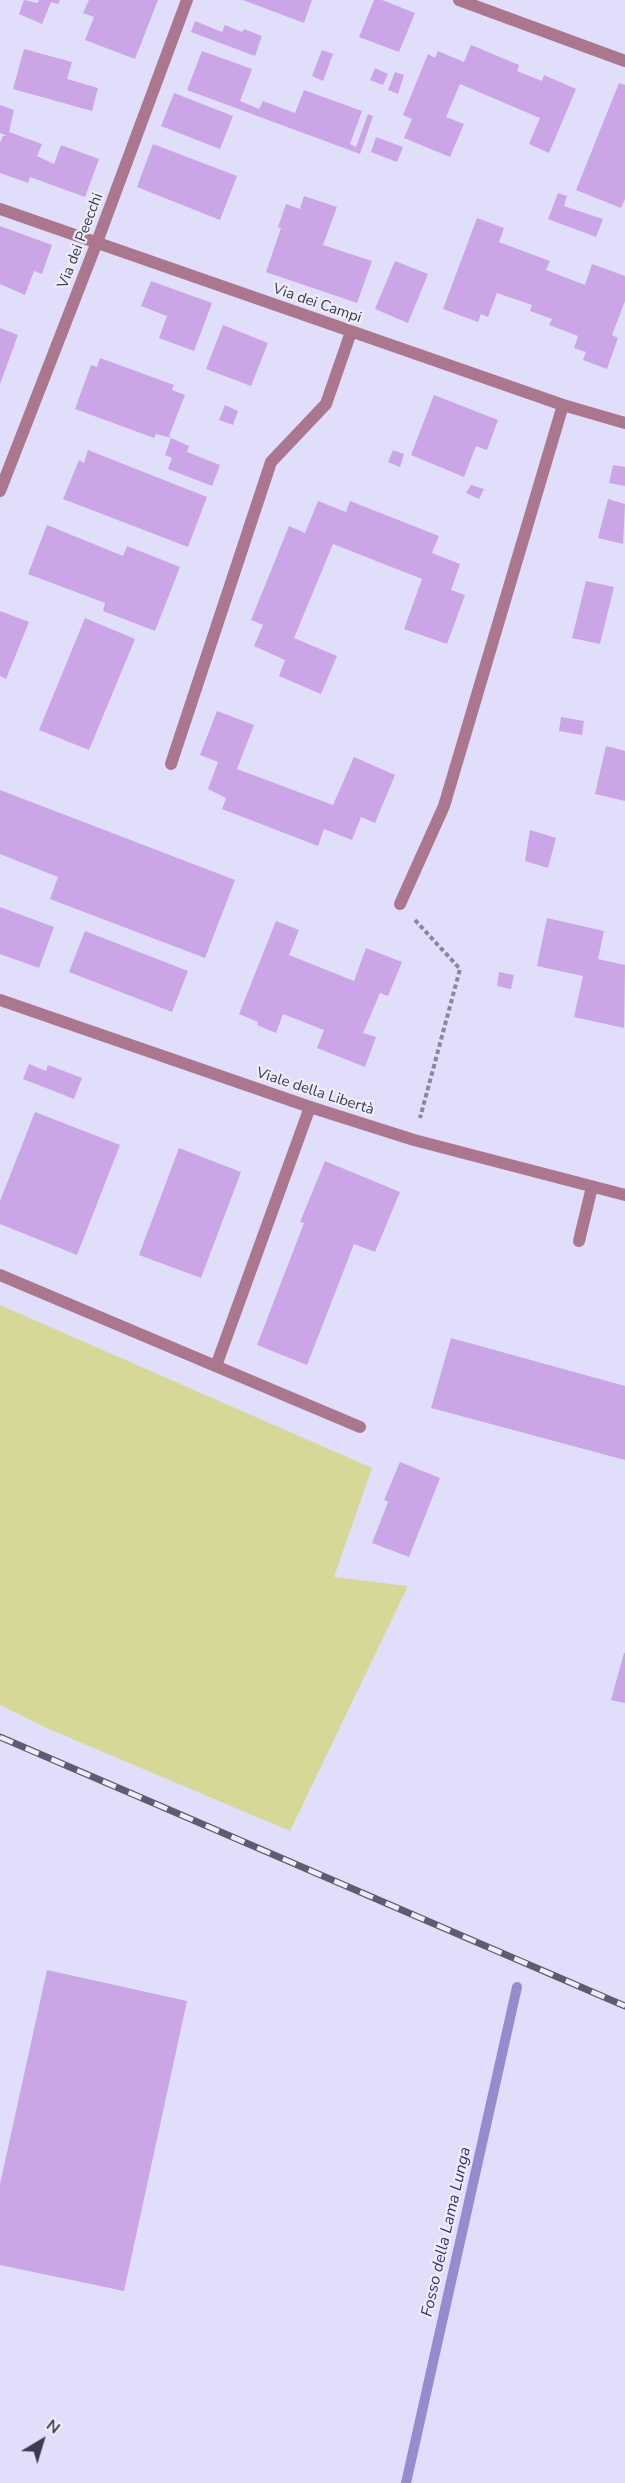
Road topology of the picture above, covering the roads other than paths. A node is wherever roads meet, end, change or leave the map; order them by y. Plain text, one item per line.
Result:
1 (187, 0) edge
2 (459, 0) edge
3 (625, 61) edge
4 (0, 209) edge
5 (98, 242) junction
6 (351, 332) junction
7 (563, 405) junction
8 (625, 423) edge
9 (0, 491) edge
10 (171, 764) dead end
11 (400, 904) road end
12 (0, 1000) edge
13 (310, 1107) junction
14 (592, 1187) junction
15 (625, 1195) edge
16 (579, 1241) dead end
17 (0, 1275) edge
18 (216, 1366) junction
19 (360, 1427) dead end

1 - 5 street, Via dei Peecchi
2 - 3 street
4 - 5 street, Via dei Campi
5 - 6 street, Via dei Campi
5 - 9 street, Via dei Peecchi
6 - 7 street, Via dei Campi
6 - 10 street
7 - 8 street, Via dei Campi
7 - 11 street
12 - 13 street, Viale della Libertà
13 - 14 street, Viale della Libertà
13 - 18 street
14 - 15 street, Viale della Libertà
14 - 16 street
17 - 18 street
18 - 19 street

